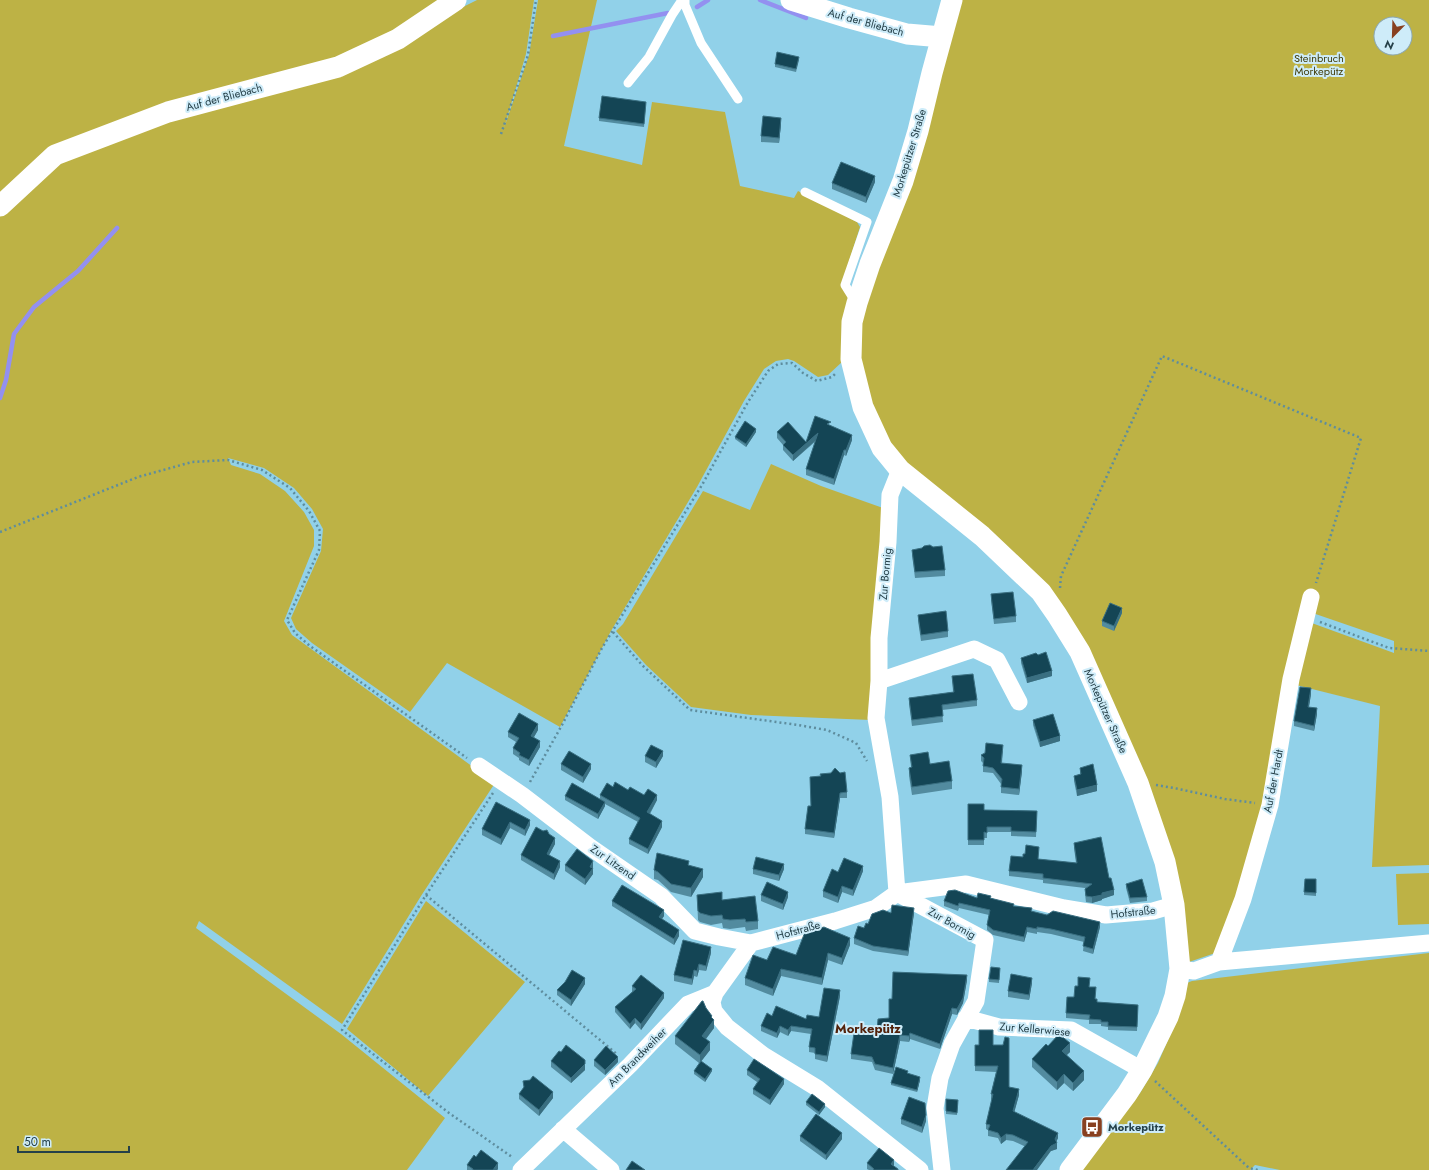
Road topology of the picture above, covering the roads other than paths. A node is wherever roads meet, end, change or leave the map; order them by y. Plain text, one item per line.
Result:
1 (456, 0) edge
2 (684, 0) edge
3 (791, 0) edge
4 (952, 0) edge
5 (942, 37) junction
6 (628, 83) dead end
7 (738, 99) dead end
8 (805, 192) dead end
9 (0, 206) edge
10 (857, 303) junction
11 (900, 470) junction
12 (1311, 597) road end
13 (879, 681) junction
14 (1019, 702) dead end
15 (479, 766) road end
16 (897, 893) junction
17 (1174, 905) junction
18 (751, 943) junction
19 (1429, 943) edge
20 (1219, 962) junction
21 (1180, 970) junction
22 (715, 993) junction
23 (966, 1018) junction
24 (1142, 1070) junction
25 (563, 1129) junction
26 (522, 1168) edge
27 (611, 1170) edge
28 (920, 1170) edge
29 (942, 1170) edge
30 (1070, 1170) edge

1 - 9 street, Auf der Bliebach
2 - 6 lane
2 - 7 lane
3 - 5 street, Auf der Bliebach
4 - 5 street, Morkepützer Straße
5 - 10 street, Morkepützer Straße
8 - 10 lane
10 - 11 street, Morkepützer Straße
11 - 13 street, Zur Bormig
11 - 17 street, Morkepützer Straße
12 - 20 street, Auf der Hardt
13 - 14 street
13 - 16 street, Zur Bormig
15 - 18 street, Zur Litzend
16 - 17 street, Hofstraße
16 - 18 street, Hofstraße
16 - 23 street, Zur Bormig
17 - 21 street, Morkepützer Straße
18 - 22 street
19 - 20 street
20 - 21 street
21 - 24 street, Morkepützer Straße
22 - 25 street, Am Brandweiher
22 - 28 street
23 - 24 street, Zur Kellerwiese
23 - 29 street, Zur Bormig
24 - 30 street, Morkepützer Straße
25 - 26 street, Am Brandweiher
25 - 27 street

